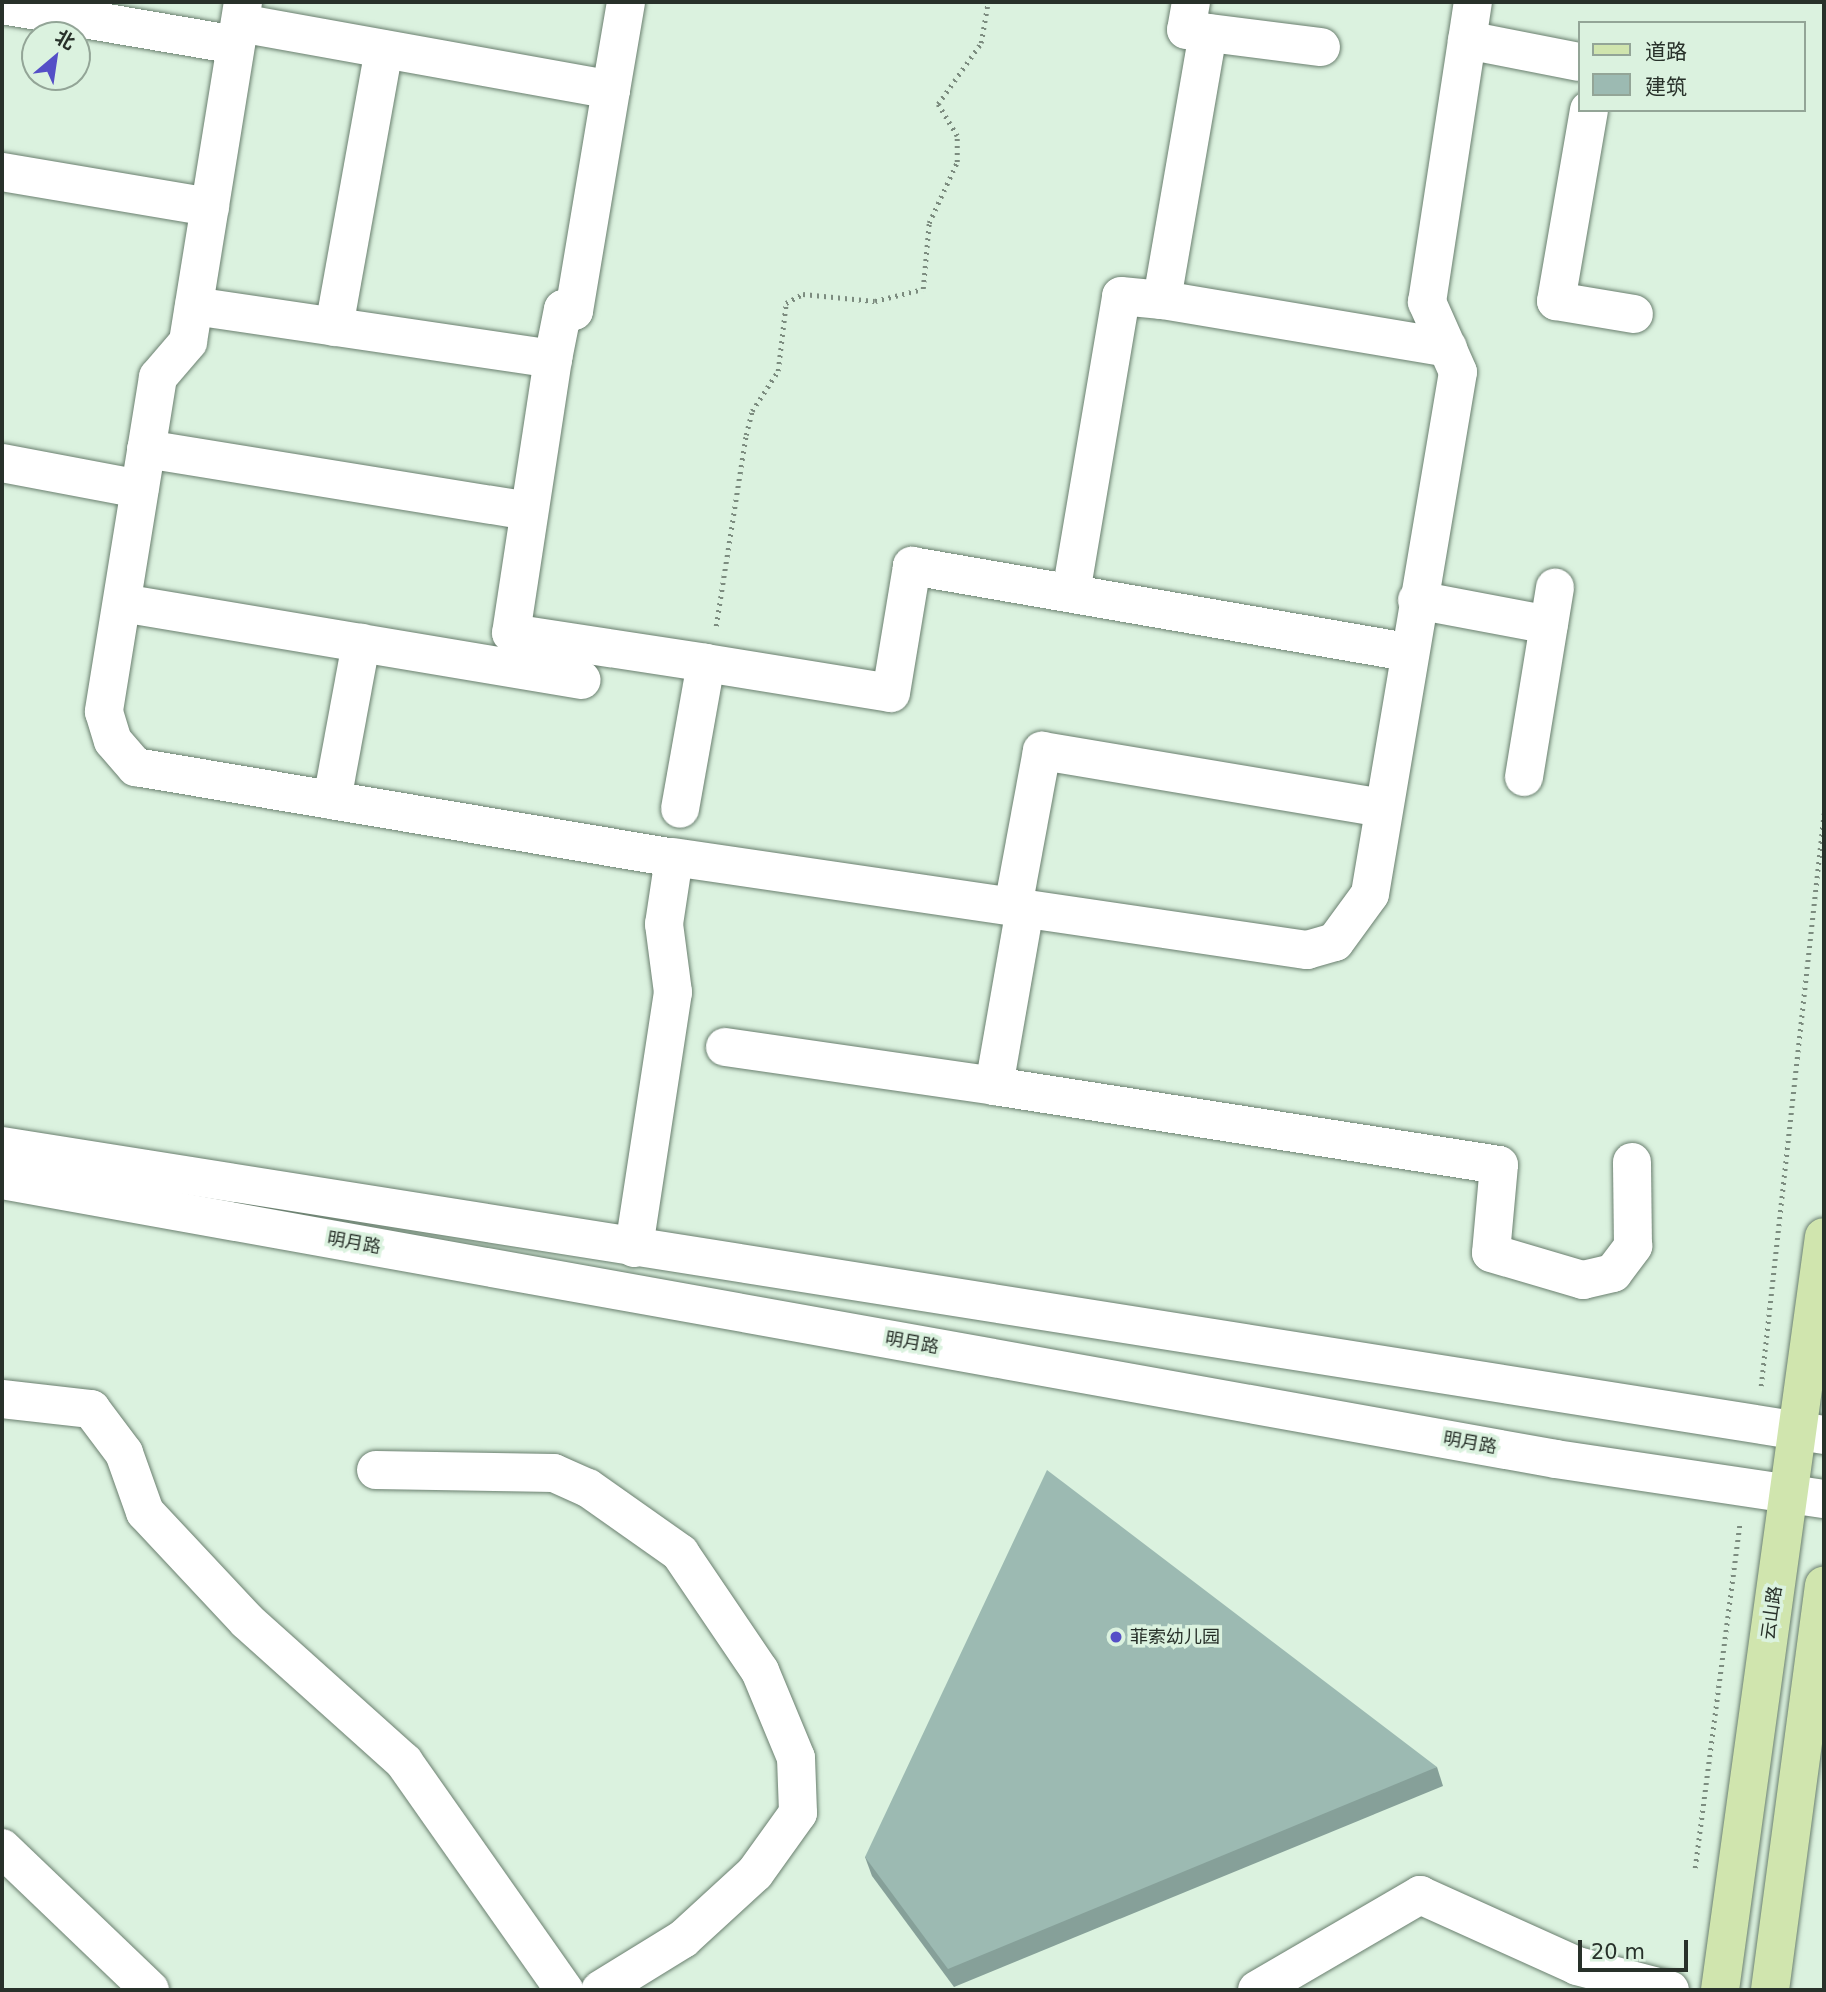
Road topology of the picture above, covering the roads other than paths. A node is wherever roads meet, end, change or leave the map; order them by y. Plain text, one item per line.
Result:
1 (626, 2) edge
2 (1473, 2) edge
3 (2, 5) edge
4 (1200, 17) edge
5 (240, 23) edge
6 (1467, 40) junction
7 (1321, 47) dead end
8 (384, 49) junction
9 (1577, 62) edge
10 (611, 90) junction
11 (1589, 112) edge
12 (2, 172) edge
13 (210, 207) junction
14 (1162, 300) junction
15 (194, 306) junction
16 (1634, 314) dead end
17 (334, 327) junction
18 (1448, 348) junction
19 (553, 359) junction
20 (146, 449) junction
21 (2, 463) edge
22 (140, 489) junction
23 (528, 511) junction
24 (1555, 588) dead end
25 (1070, 593) junction
26 (1416, 600) junction
27 (122, 603) junction
28 (1549, 625) junction
29 (361, 643) junction
30 (1407, 652) junction
31 (709, 663) junction
32 (582, 680) dead end
33 (1524, 778) dead end
34 (332, 800) junction
35 (680, 808) dead end
36 (1383, 808) junction
37 (673, 857) junction
38 (1019, 908) junction
39 (725, 1046) dead end
40 (993, 1086) junction
41 (2, 1146) edge
42 (1632, 1162) dead end
43 (2, 1180) edge
44 (1824, 1237) edge
45 (634, 1248) junction
46 (2, 1399) edge
47 (1813, 1434) edge
48 (376, 1470) dead end
49 (1806, 1496) edge
50 (1824, 1586) edge
51 (2, 1848) edge
52 (150, 1990) edge
53 (564, 1990) edge
54 (600, 1990) edge
55 (1257, 1990) edge
56 (1670, 1990) edge
57 (1720, 1990) edge
58 (1770, 1990) edge

1 - 10 street
2 - 6 street
3 - 5 street
4 - 7 street
4 - 14 street
5 - 8 street
5 - 13 street
6 - 9 street
6 - 18 street
8 - 10 street
8 - 17 street
10 - 19 street
11 - 16 street
12 - 13 street
13 - 15 street
14 - 18 street
14 - 25 street
15 - 17 street
15 - 20 street
17 - 19 street
18 - 26 street
19 - 23 street
20 - 22 street
20 - 23 street
21 - 22 street
22 - 27 street
23 - 31 street
24 - 28 street
25 - 30 street
25 - 31 street
26 - 28 street
26 - 30 street
27 - 29 street
27 - 34 street
28 - 33 street
29 - 32 street
29 - 34 street
30 - 36 street
31 - 35 street
34 - 37 street
36 - 38 street
36 - 38 street
37 - 38 street
37 - 45 street
38 - 40 street
39 - 40 street
40 - 42 street
41 - 45 street
43 - 49 street, 明月路
44 - 47 main road, 云山路
45 - 47 street
46 - 53 street
47 - 49 main road, 云山路
48 - 54 street
49 - 57 main road, 云山路
50 - 58 main road
51 - 52 street
55 - 56 street

